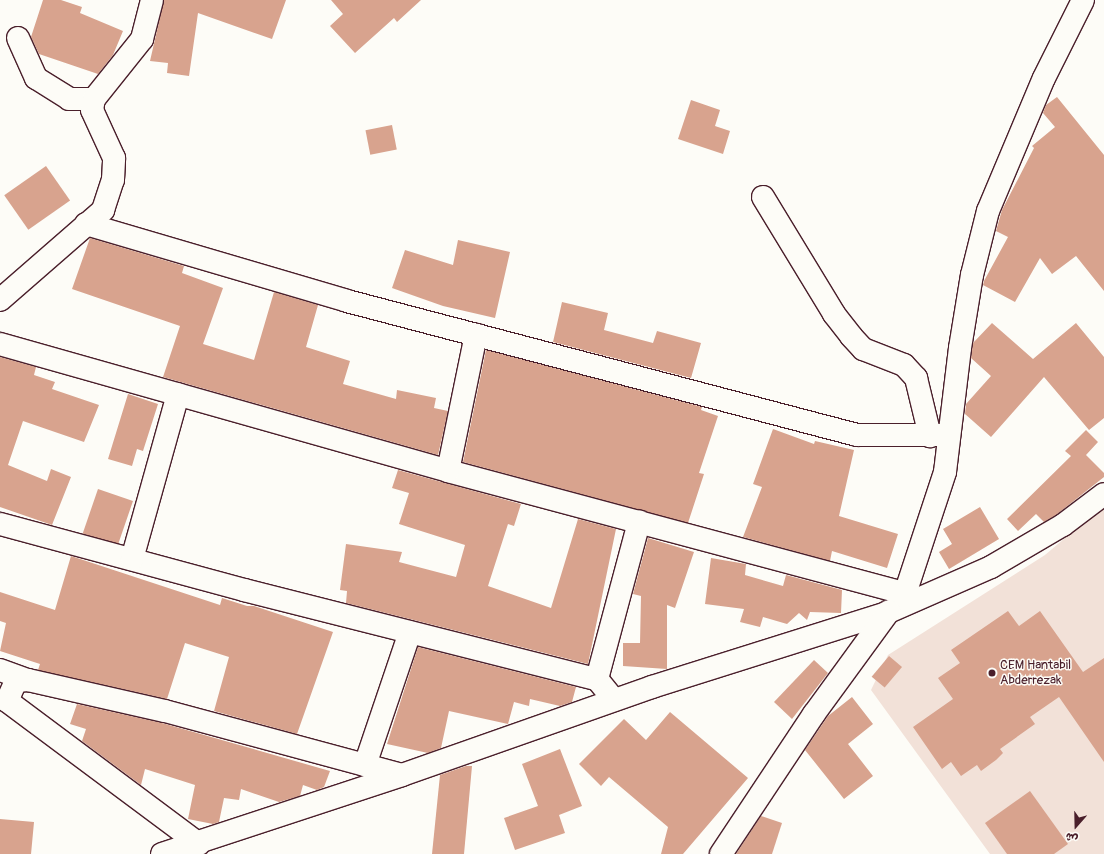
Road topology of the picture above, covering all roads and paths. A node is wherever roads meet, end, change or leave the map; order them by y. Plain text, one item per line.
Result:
1 (152, 0) edge
2 (1083, 0) edge
3 (18, 38) dead end
4 (94, 99) junction
5 (763, 197) dead end
6 (86, 224) junction
7 (0, 300) edge
8 (476, 335) junction
9 (0, 344) edge
10 (178, 394) junction
11 (940, 436) junction
12 (448, 471) junction
13 (1104, 494) edge
14 (639, 522) junction
15 (1, 527) edge
16 (132, 560) junction
17 (899, 604) junction
18 (410, 632) junction
19 (0, 670) edge
20 (597, 679) junction
21 (28, 680) junction
22 (614, 700) junction
23 (365, 765) junction
24 (402, 775) junction
25 (199, 844) junction
26 (162, 854) edge
27 (721, 854) edge

1 - 4 street
2 - 11 street
3 - 4 street
4 - 6 street
5 - 11 street
6 - 7 street
6 - 8 street
8 - 11 street
8 - 12 street
9 - 10 street
10 - 12 street
10 - 16 street
11 - 17 street
12 - 14 street
13 - 17 street
14 - 17 street
14 - 20 street
15 - 16 street
16 - 18 street
17 - 22 street
17 - 27 street
18 - 20 street
18 - 23 street
19 - 21 street
20 - 22 street
21 - 23 street
21 - 25 street
22 - 24 street
23 - 24 street
24 - 25 street
25 - 26 street

